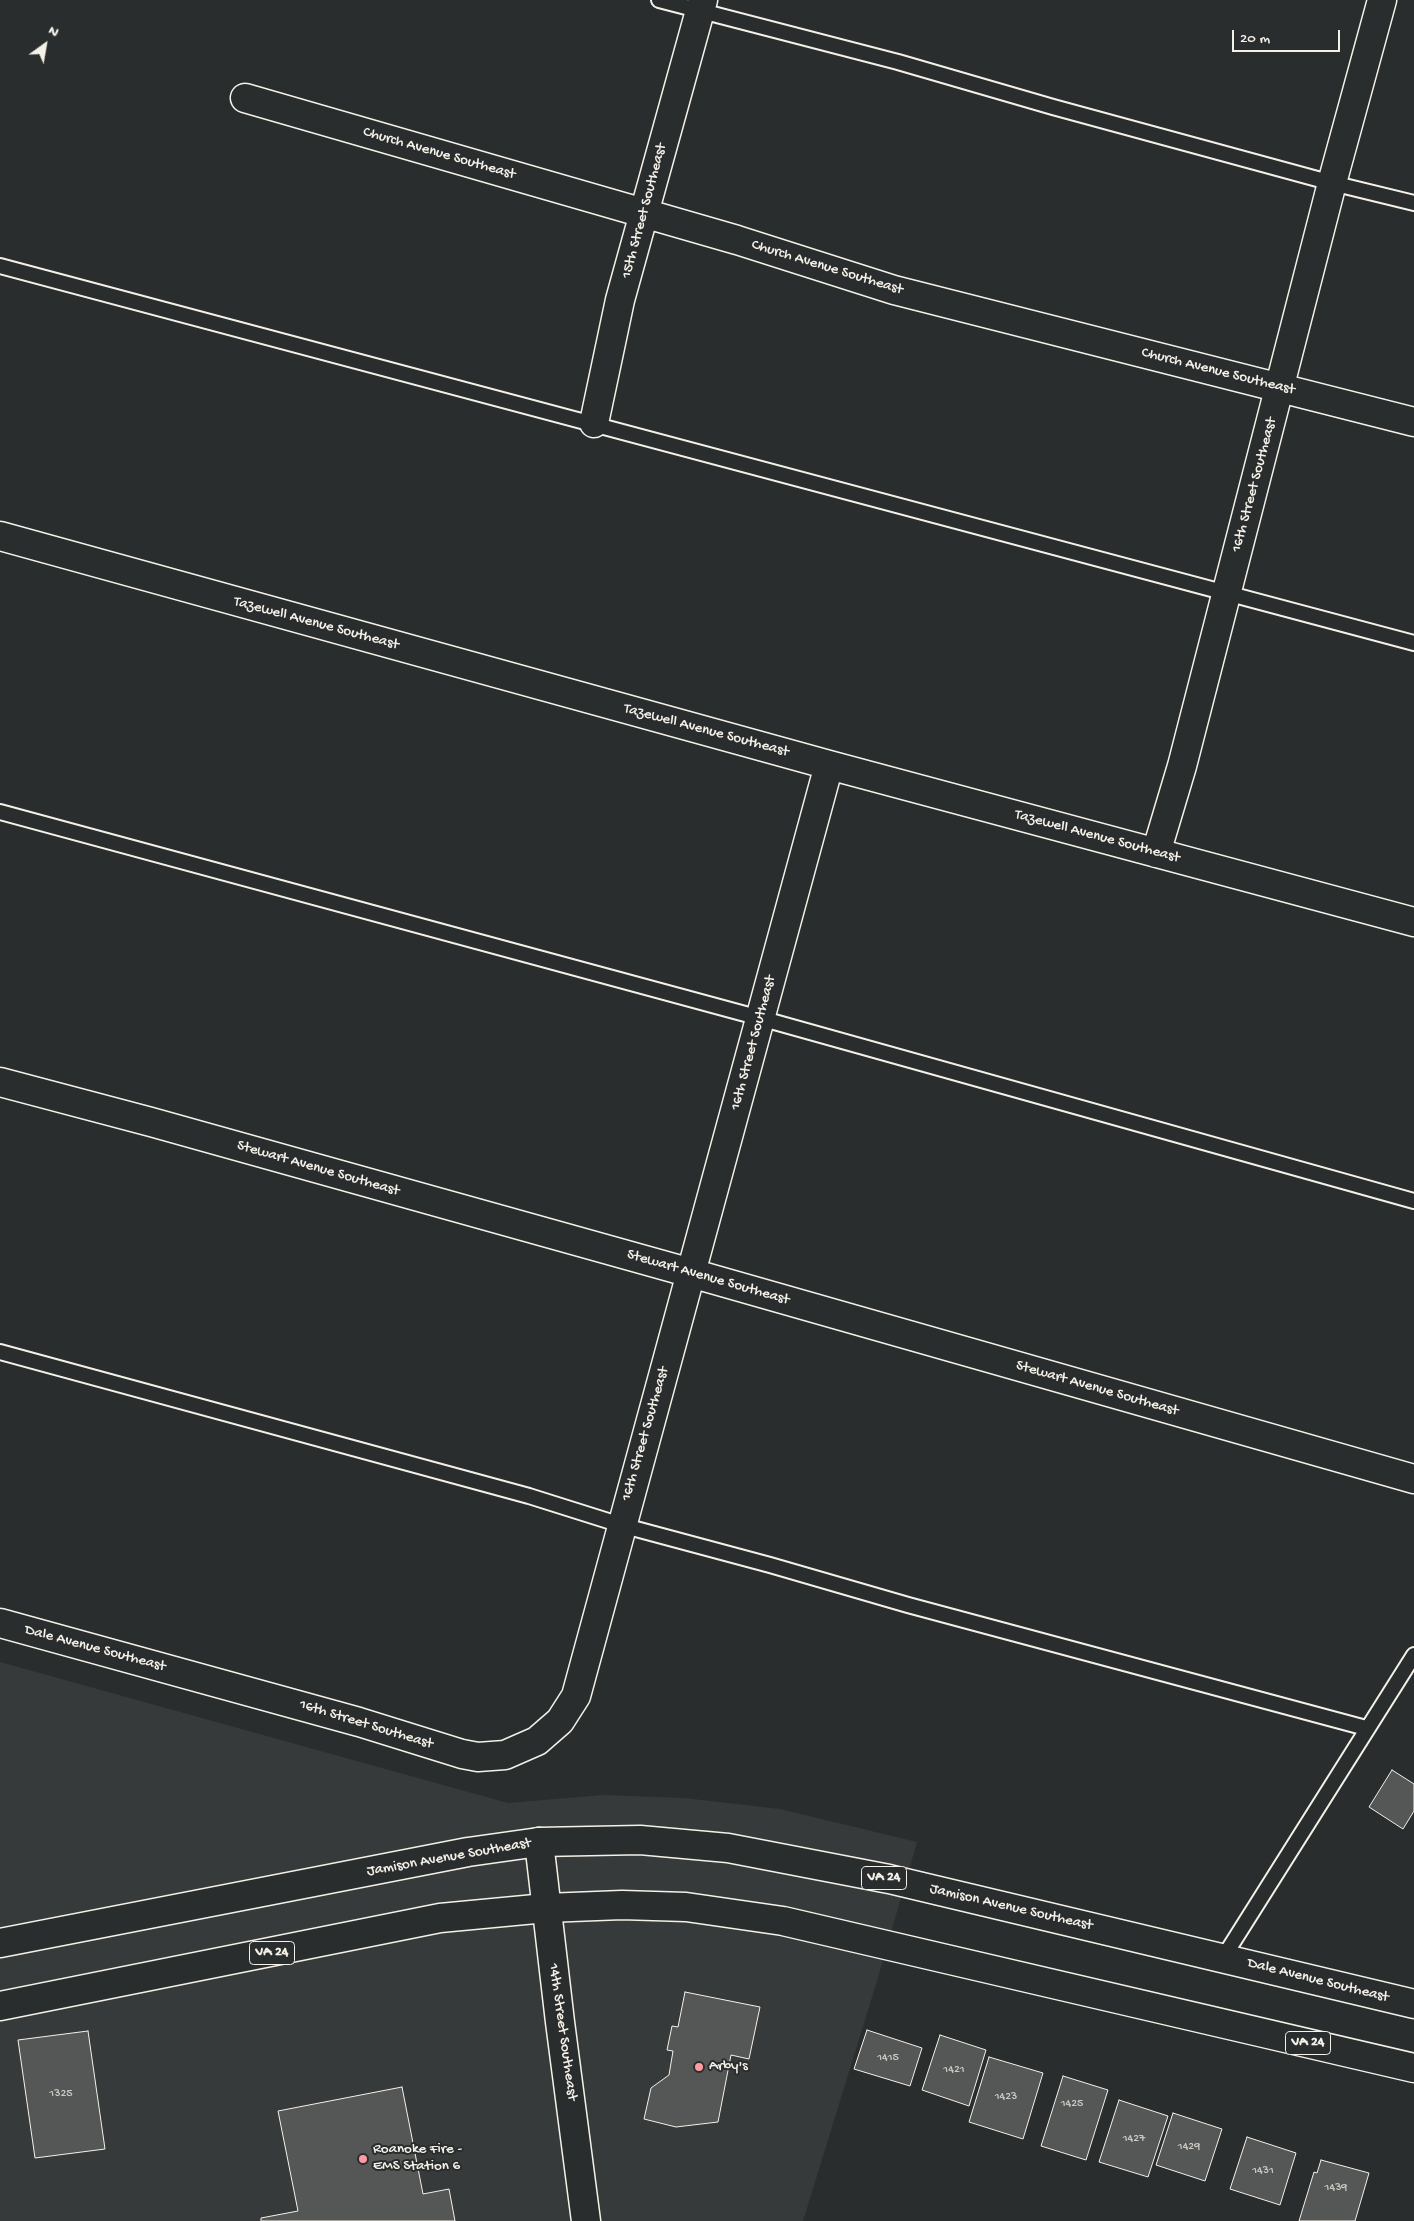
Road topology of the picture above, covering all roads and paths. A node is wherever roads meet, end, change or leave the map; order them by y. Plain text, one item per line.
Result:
1 (659, 0) edge
2 (1382, 0) edge
3 (702, 5) edge
4 (245, 98) dead end
5 (1332, 183) junction
6 (1414, 203) edge
7 (644, 212) junction
8 (0, 266) edge
9 (1280, 388) junction
10 (1414, 422) edge
11 (594, 423) junction
12 (0, 536) edge
13 (1226, 594) junction
14 (1414, 643) edge
15 (829, 765) junction
16 (0, 812) edge
17 (1156, 852) junction
18 (1414, 922) edge
19 (760, 1018) junction
20 (0, 1082) edge
21 (1414, 1201) edge
22 (691, 1273) junction
23 (0, 1352) edge
24 (1414, 1479) edge
25 (621, 1525) junction
26 (0, 1623) edge
27 (1414, 1655) edge
28 (190, 1675) joint
29 (1366, 1728) junction
30 (540, 1842) junction
31 (546, 1908) junction
32 (8, 1939) edge
33 (1223, 1958) junction
34 (1414, 2004) edge
35 (0, 2006) edge
36 (1414, 2068) edge
37 (586, 2221) edge

1 - 3 lane
2 - 5 street, 16th Street Southeast
3 - 5 lane
3 - 7 street, 15th Street Southeast
4 - 7 street, Church Avenue Southeast
5 - 6 lane
5 - 9 street, 16th Street Southeast
7 - 9 street, Church Avenue Southeast
7 - 11 street, 15th Street Southeast
8 - 11 lane
9 - 10 street, Church Avenue Southeast
9 - 13 street, 16th Street Southeast
11 - 13 lane
12 - 15 street, Tazewell Avenue Southeast
13 - 14 lane
13 - 17 street, 16th Street Southeast
15 - 17 street, Tazewell Avenue Southeast
15 - 19 street, 16th Street Southeast
16 - 19 lane
17 - 18 street, Tazewell Avenue Southeast
19 - 21 lane
19 - 22 street, 16th Street Southeast
20 - 22 street, Stewart Avenue Southeast
22 - 24 street, Stewart Avenue Southeast
22 - 25 street, 16th Street Southeast
23 - 25 lane
25 - 28 street, 16th Street Southeast
25 - 29 lane
26 - 28 street, Dale Avenue Southeast
27 - 29 lane
29 - 33 lane
30 - 31 street, 14th Street Southeast
30 - 32 street, Jamison Avenue Southeast / VA 24
30 - 33 street, Jamison Avenue Southeast / VA 24
31 - 35 street, VA 24
31 - 36 street, VA 24
31 - 37 street, 14th Street Southeast
33 - 34 street, Dale Avenue Southeast / VA 24

